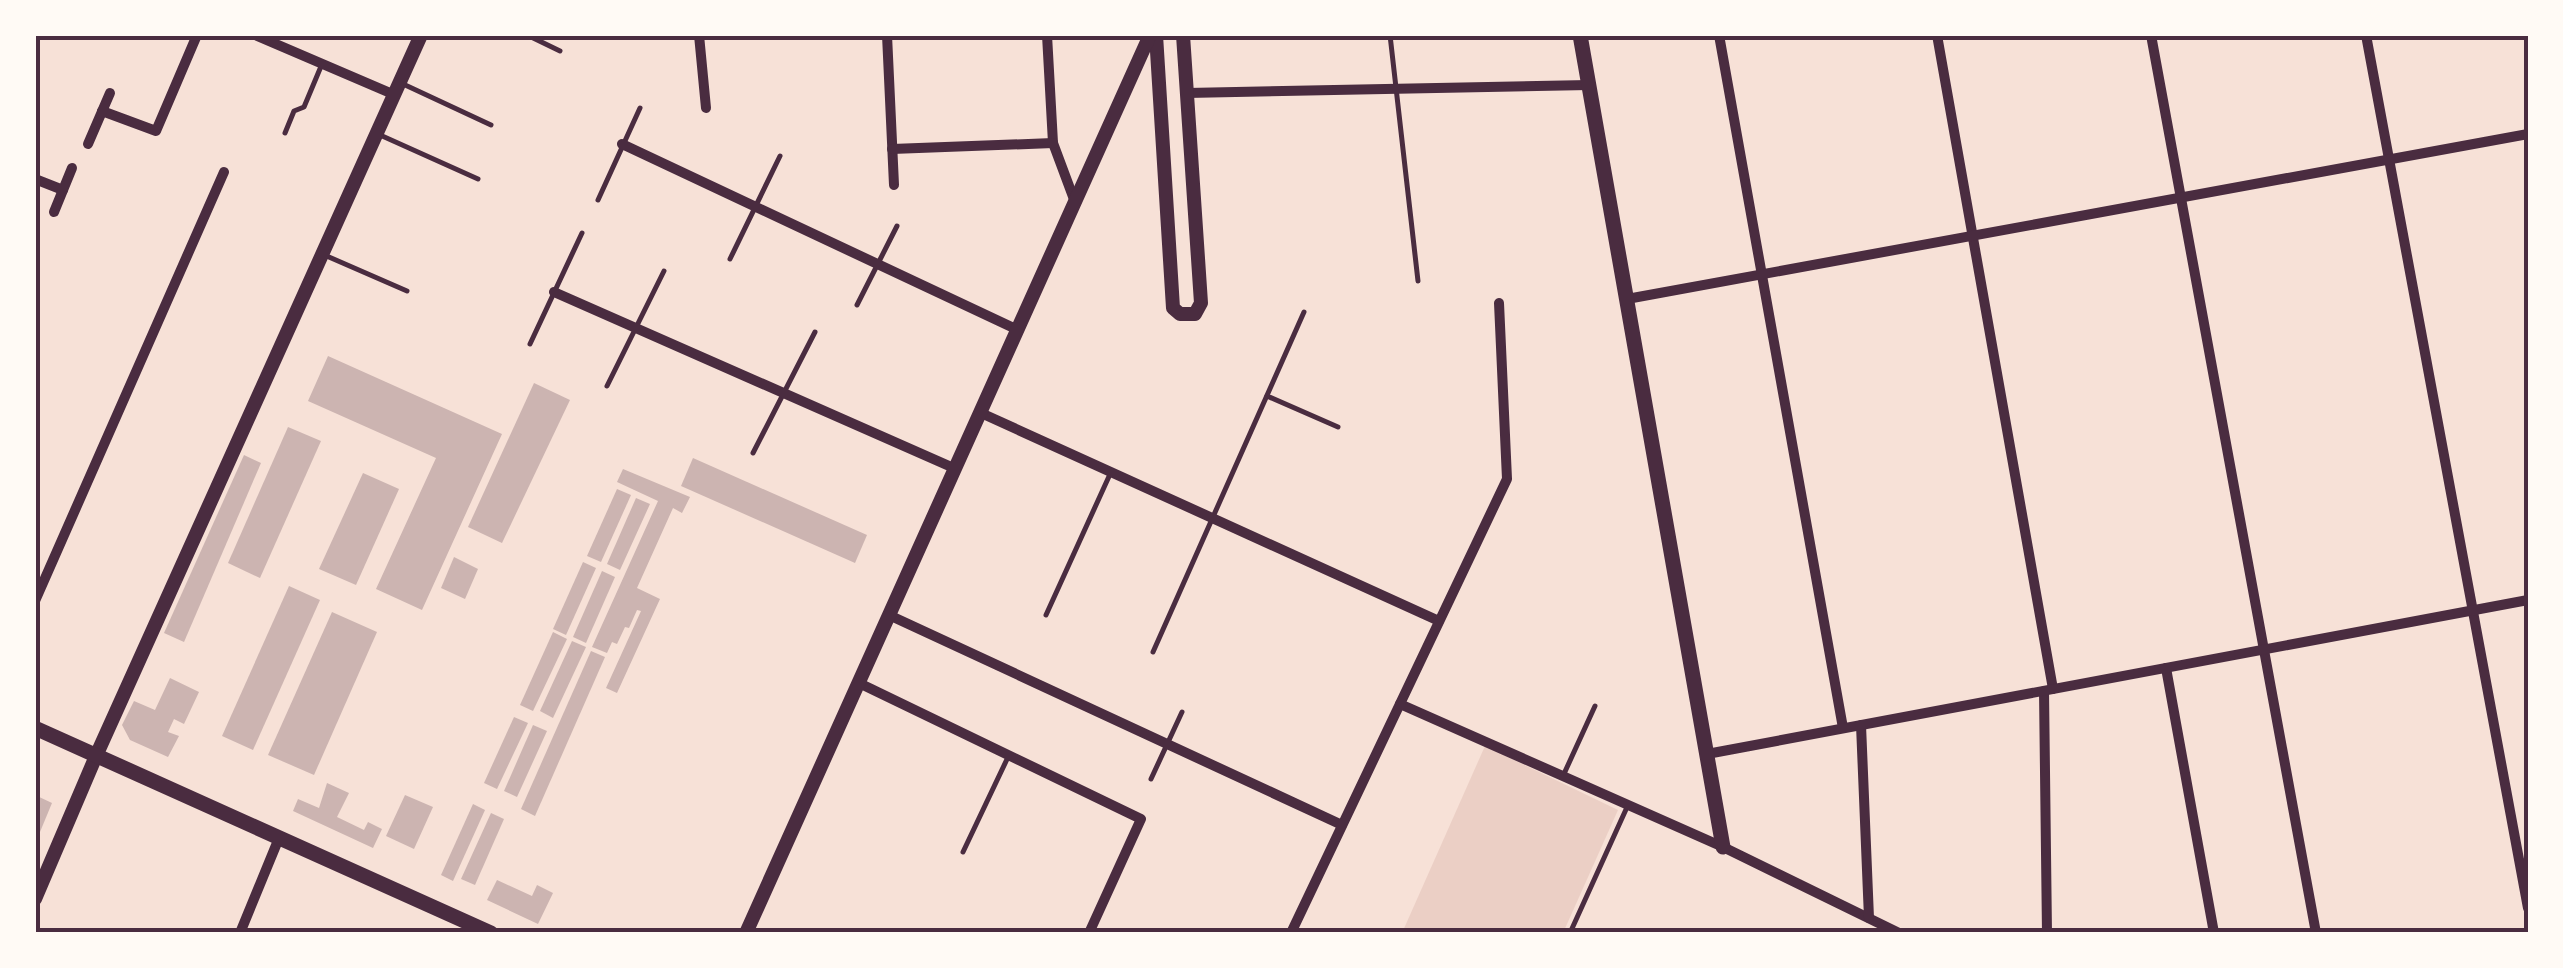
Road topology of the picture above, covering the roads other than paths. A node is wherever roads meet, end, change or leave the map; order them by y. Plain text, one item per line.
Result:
1 (197, 35) edge
2 (255, 35) edge
3 (422, 35) edge
4 (527, 35) edge
5 (699, 35) edge
6 (886, 35) edge
7 (1047, 35) edge
8 (1153, 35) edge
9 (1184, 35) edge
10 (1390, 35) edge
11 (1580, 35) edge
12 (1719, 35) edge
13 (1937, 35) edge
14 (2152, 35) edge
15 (2366, 35) edge
16 (268, 38) edge
17 (560, 51) dead end
18 (1138, 62) junction
19 (1158, 63) junction
20 (322, 64) junction
21 (1589, 86) junction
22 (1397, 88) junction
23 (397, 89) junction
24 (1187, 92) junction
25 (110, 93) dead end
26 (640, 108) dead end
27 (706, 108) dead end
28 (102, 111) junction
29 (491, 125) dead end
30 (285, 134) dead end
31 (377, 134) junction
32 (2528, 134) edge
33 (1053, 143) junction
34 (88, 144) dead end
35 (622, 144) junction
36 (892, 149) junction
37 (780, 156) dead end
38 (2391, 159) junction
39 (72, 168) dead end
40 (224, 172) dead end
41 (35, 178) edge
42 (478, 178) dead end
43 (894, 185) dead end
44 (62, 190) junction
45 (2183, 197) junction
46 (598, 200) dead end
47 (1075, 202) junction
48 (756, 207) junction
49 (54, 212) dead end
50 (897, 226) dead end
51 (582, 233) dead end
52 (1973, 236) junction
53 (322, 254) junction
54 (730, 260) dead end
55 (878, 264) junction
56 (664, 270) dead end
57 (1762, 274) junction
58 (1418, 281) dead end
59 (407, 291) dead end
60 (554, 292) junction
61 (1627, 299) junction
62 (1498, 303) dead end
63 (857, 305) dead end
64 (1304, 312) dead end
65 (636, 328) junction
66 (1018, 330) junction
67 (814, 332) dead end
68 (530, 344) dead end
69 (607, 386) dead end
70 (784, 393) junction
71 (1266, 396) junction
72 (981, 413) junction
73 (1338, 427) dead end
74 (753, 453) dead end
75 (956, 470) junction
76 (1111, 472) junction
77 (1212, 518) junction
78 (2528, 600) edge
79 (35, 601) edge
80 (2474, 610) junction
81 (1046, 614) dead end
82 (891, 616) junction
83 (1439, 621) junction
84 (2262, 650) junction
85 (1154, 652) dead end
86 (2166, 668) junction
87 (860, 684) junction
88 (2048, 690) junction
89 (1400, 704) junction
90 (1595, 706) dead end
91 (1182, 712) dead end
92 (1861, 725) junction
93 (35, 728) edge
94 (1843, 728) junction
95 (1168, 745) junction
96 (1707, 754) junction
97 (96, 756) junction
98 (1009, 756) junction
99 (1563, 776) junction
100 (1150, 779) dead end
101 (1628, 804) junction
102 (1342, 825) junction
103 (279, 838) junction
104 (1723, 847) junction
105 (962, 852) dead end
106 (35, 899) edge
107 (2528, 908) edge
108 (1869, 918) junction
109 (469, 929) edge
110 (240, 933) edge
111 (490, 933) edge
112 (746, 933) edge
113 (1089, 933) edge
114 (1292, 933) edge
115 (1570, 933) edge
116 (1900, 933) edge
117 (2047, 933) edge
118 (2214, 933) edge
119 (2316, 933) edge

1 - 28 street
2 - 16 street
3 - 23 street
4 - 17 lane
5 - 27 street
6 - 36 street
7 - 33 street
8 - 18 street
8 - 19 street
9 - 24 street
10 - 22 lane
11 - 21 main road
12 - 57 street
13 - 52 street
14 - 45 street
15 - 38 street
16 - 20 street
18 - 19 street
18 - 47 street
19 - 24 street
20 - 23 street
20 - 30 lane
21 - 22 street
21 - 61 main road
22 - 24 street
22 - 58 lane
23 - 29 lane
23 - 31 street
25 - 28 street
26 - 35 lane
28 - 34 street
31 - 42 lane
31 - 53 street
32 - 38 street
33 - 36 street
33 - 47 street
35 - 46 lane
35 - 48 street
36 - 43 street
37 - 48 lane
38 - 45 street
38 - 80 street
39 - 44 street
40 - 79 street
41 - 44 street
44 - 49 street
45 - 52 street
45 - 84 street
47 - 66 street
48 - 54 lane
48 - 55 street
50 - 55 lane
51 - 60 lane
52 - 57 street
52 - 88 street
53 - 59 lane
53 - 97 street
55 - 63 lane
55 - 66 street
56 - 65 lane
57 - 61 street
57 - 94 street
60 - 65 street
60 - 68 lane
61 - 96 main road
62 - 83 street
64 - 71 lane
65 - 69 lane
65 - 70 street
66 - 72 street
67 - 70 lane
70 - 74 lane
70 - 75 street
71 - 73 lane
71 - 77 lane
72 - 75 street
72 - 76 street
75 - 82 street
76 - 77 street
76 - 81 lane
77 - 83 street
77 - 85 lane
78 - 80 street
80 - 84 street
80 - 107 street
82 - 87 street
82 - 95 street
83 - 89 street
84 - 86 street
84 - 119 street
86 - 88 street
86 - 118 street
87 - 98 street
87 - 112 street
88 - 92 street
88 - 117 street
89 - 99 street
89 - 102 street
90 - 99 lane
91 - 95 lane
92 - 94 street
92 - 108 street
93 - 97 main road
94 - 96 street
95 - 100 lane
95 - 102 street
96 - 104 main road
97 - 103 main road
97 - 106 street
98 - 105 lane
98 - 113 street
99 - 101 street
101 - 104 street
101 - 115 lane
102 - 114 street
103 - 109 main road
103 - 110 street
104 - 108 street
108 - 116 street
109 - 111 main road

